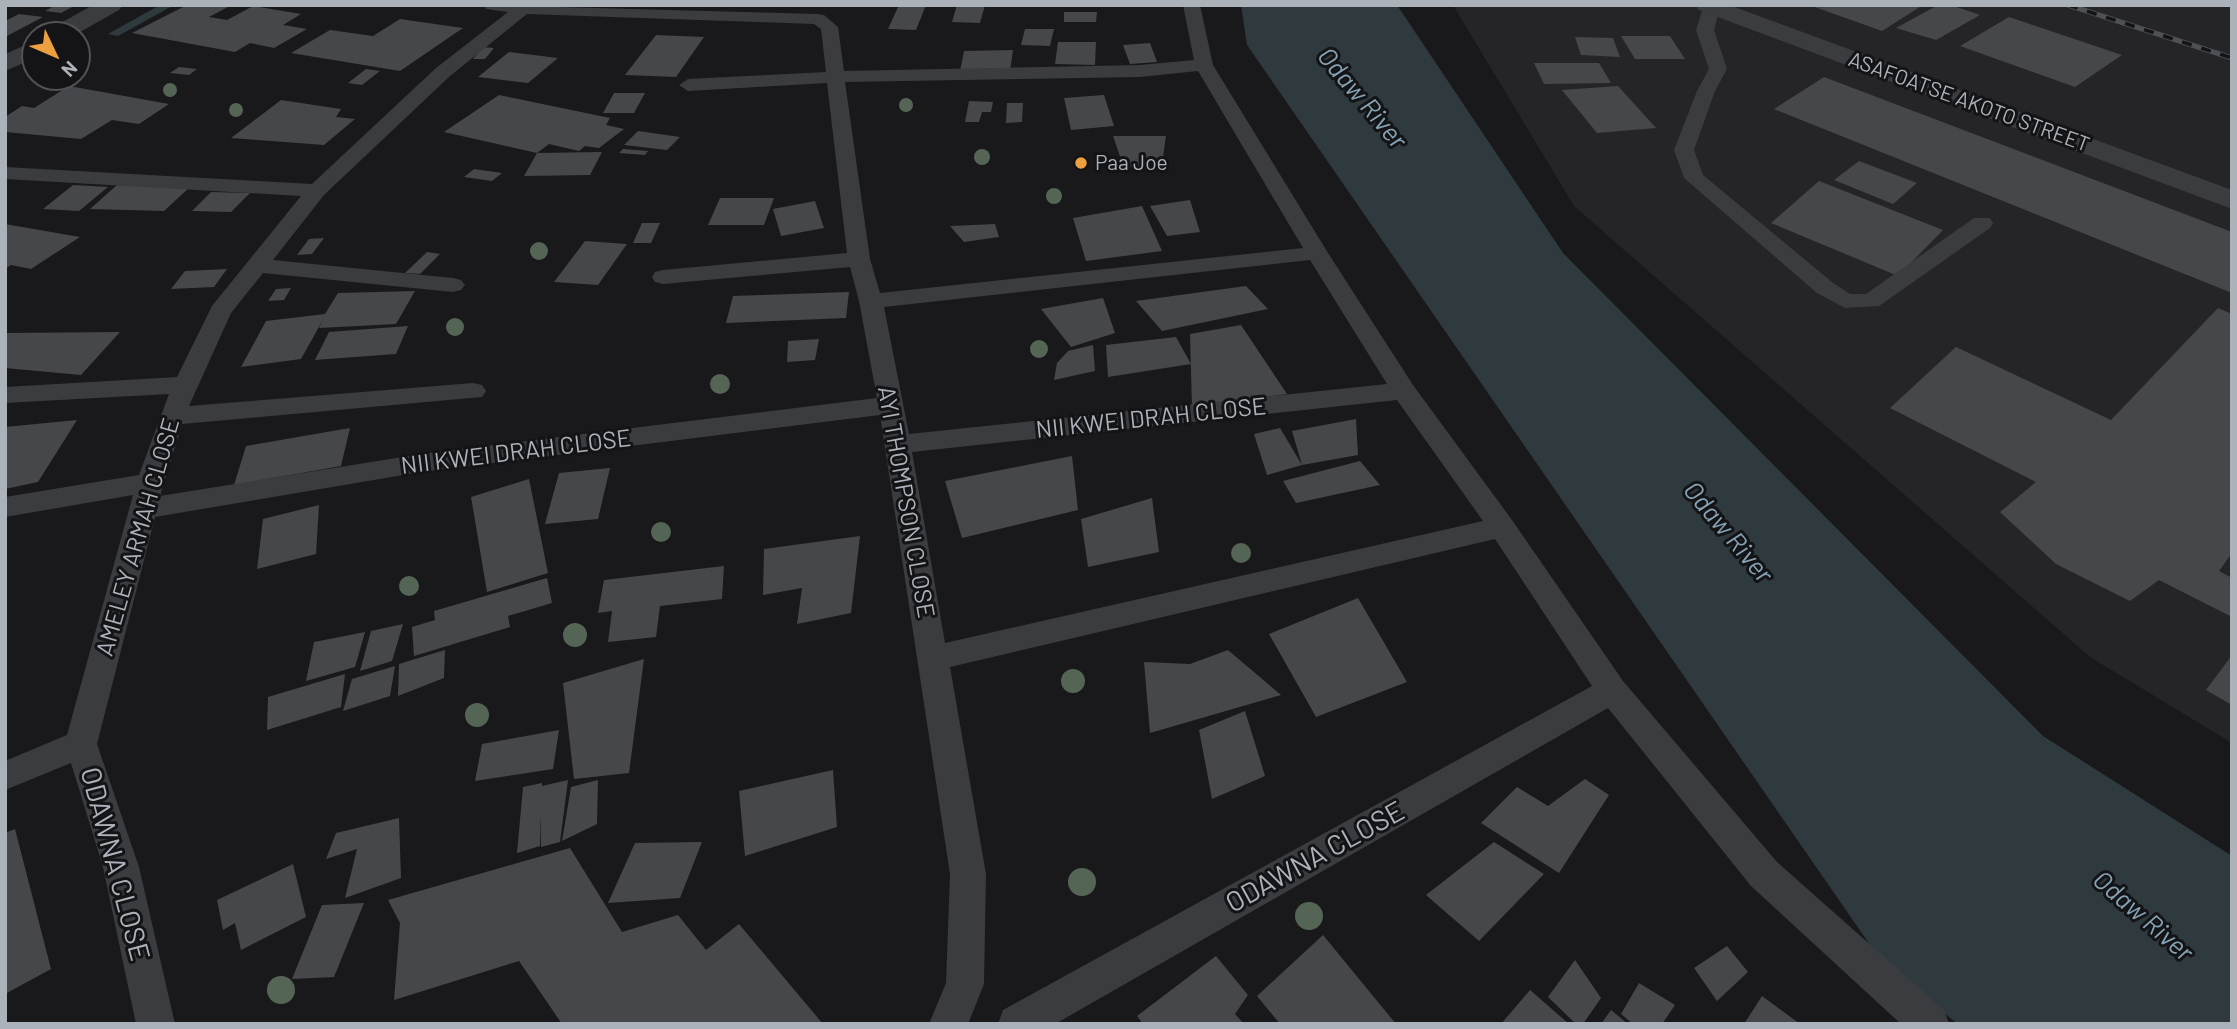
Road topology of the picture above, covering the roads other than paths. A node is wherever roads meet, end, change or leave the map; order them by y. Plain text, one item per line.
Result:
1 (111, 5) edge
2 (492, 5) edge
3 (1191, 5) edge
4 (1709, 6) edge
5 (525, 7) edge
6 (820, 12) edge
7 (82, 21) edge
8 (21, 55) edge
9 (5, 64) edge
10 (1205, 65) junction
11 (837, 76) junction
12 (688, 85) dead end
13 (5, 173) edge
14 (317, 191) junction
15 (2232, 200) edge
16 (1982, 223) dead end
17 (1317, 253) junction
18 (859, 259) junction
19 (255, 265) junction
20 (663, 277) dead end
21 (453, 285) dead end
22 (871, 302) junction
23 (187, 385) junction
24 (474, 391) dead end
25 (1405, 391) junction
26 (5, 395) edge
27 (891, 405) junction
28 (172, 416) junction
29 (898, 444) junction
30 (147, 496) junction
31 (5, 507) edge
32 (1502, 527) junction
33 (933, 658) junction
34 (1612, 690) junction
35 (81, 744) junction
36 (5, 776) edge
37 (156, 1024) edge
38 (948, 1024) edge
39 (1017, 1024) edge
40 (1930, 1024) edge

1 - 7 street
2 - 5 lane, AYI THOMPSON CLOSE
3 - 10 lane
4 - 15 street, ASAFOATSE AKOTO STREET
4 - 16 lane
5 - 6 lane, AYI THOMPSON CLOSE
5 - 14 lane, AMELEY ARMAH CLOSE
6 - 11 lane, AYI THOMPSON CLOSE
8 - 9 street
10 - 11 lane
10 - 17 lane
11 - 12 lane
11 - 18 lane, AYI THOMPSON CLOSE
13 - 14 lane
14 - 19 lane, AMELEY ARMAH CLOSE
17 - 22 lane
17 - 25 lane
18 - 20 lane
18 - 22 lane, AYI THOMPSON CLOSE
19 - 21 lane
19 - 23 lane, AMELEY ARMAH CLOSE
22 - 27 lane, AYI THOMPSON CLOSE
23 - 26 lane
23 - 28 lane, AMELEY ARMAH CLOSE
24 - 28 lane
25 - 29 lane, NII KWEI DRAH CLOSE
25 - 32 lane
27 - 29 lane, AYI THOMPSON CLOSE
27 - 30 lane, NII KWEI DRAH CLOSE
28 - 30 lane, AMELEY ARMAH CLOSE
29 - 33 lane, AYI THOMPSON CLOSE
30 - 31 lane, NII KWEI DRAH CLOSE
30 - 35 lane, AMELEY ARMAH CLOSE
32 - 33 lane
32 - 34 lane
33 - 38 lane, AYI THOMPSON CLOSE
34 - 39 lane, ODAWNA CLOSE
34 - 40 lane
35 - 36 lane, ODAWNA CLOSE
35 - 37 lane, ODAWNA CLOSE

